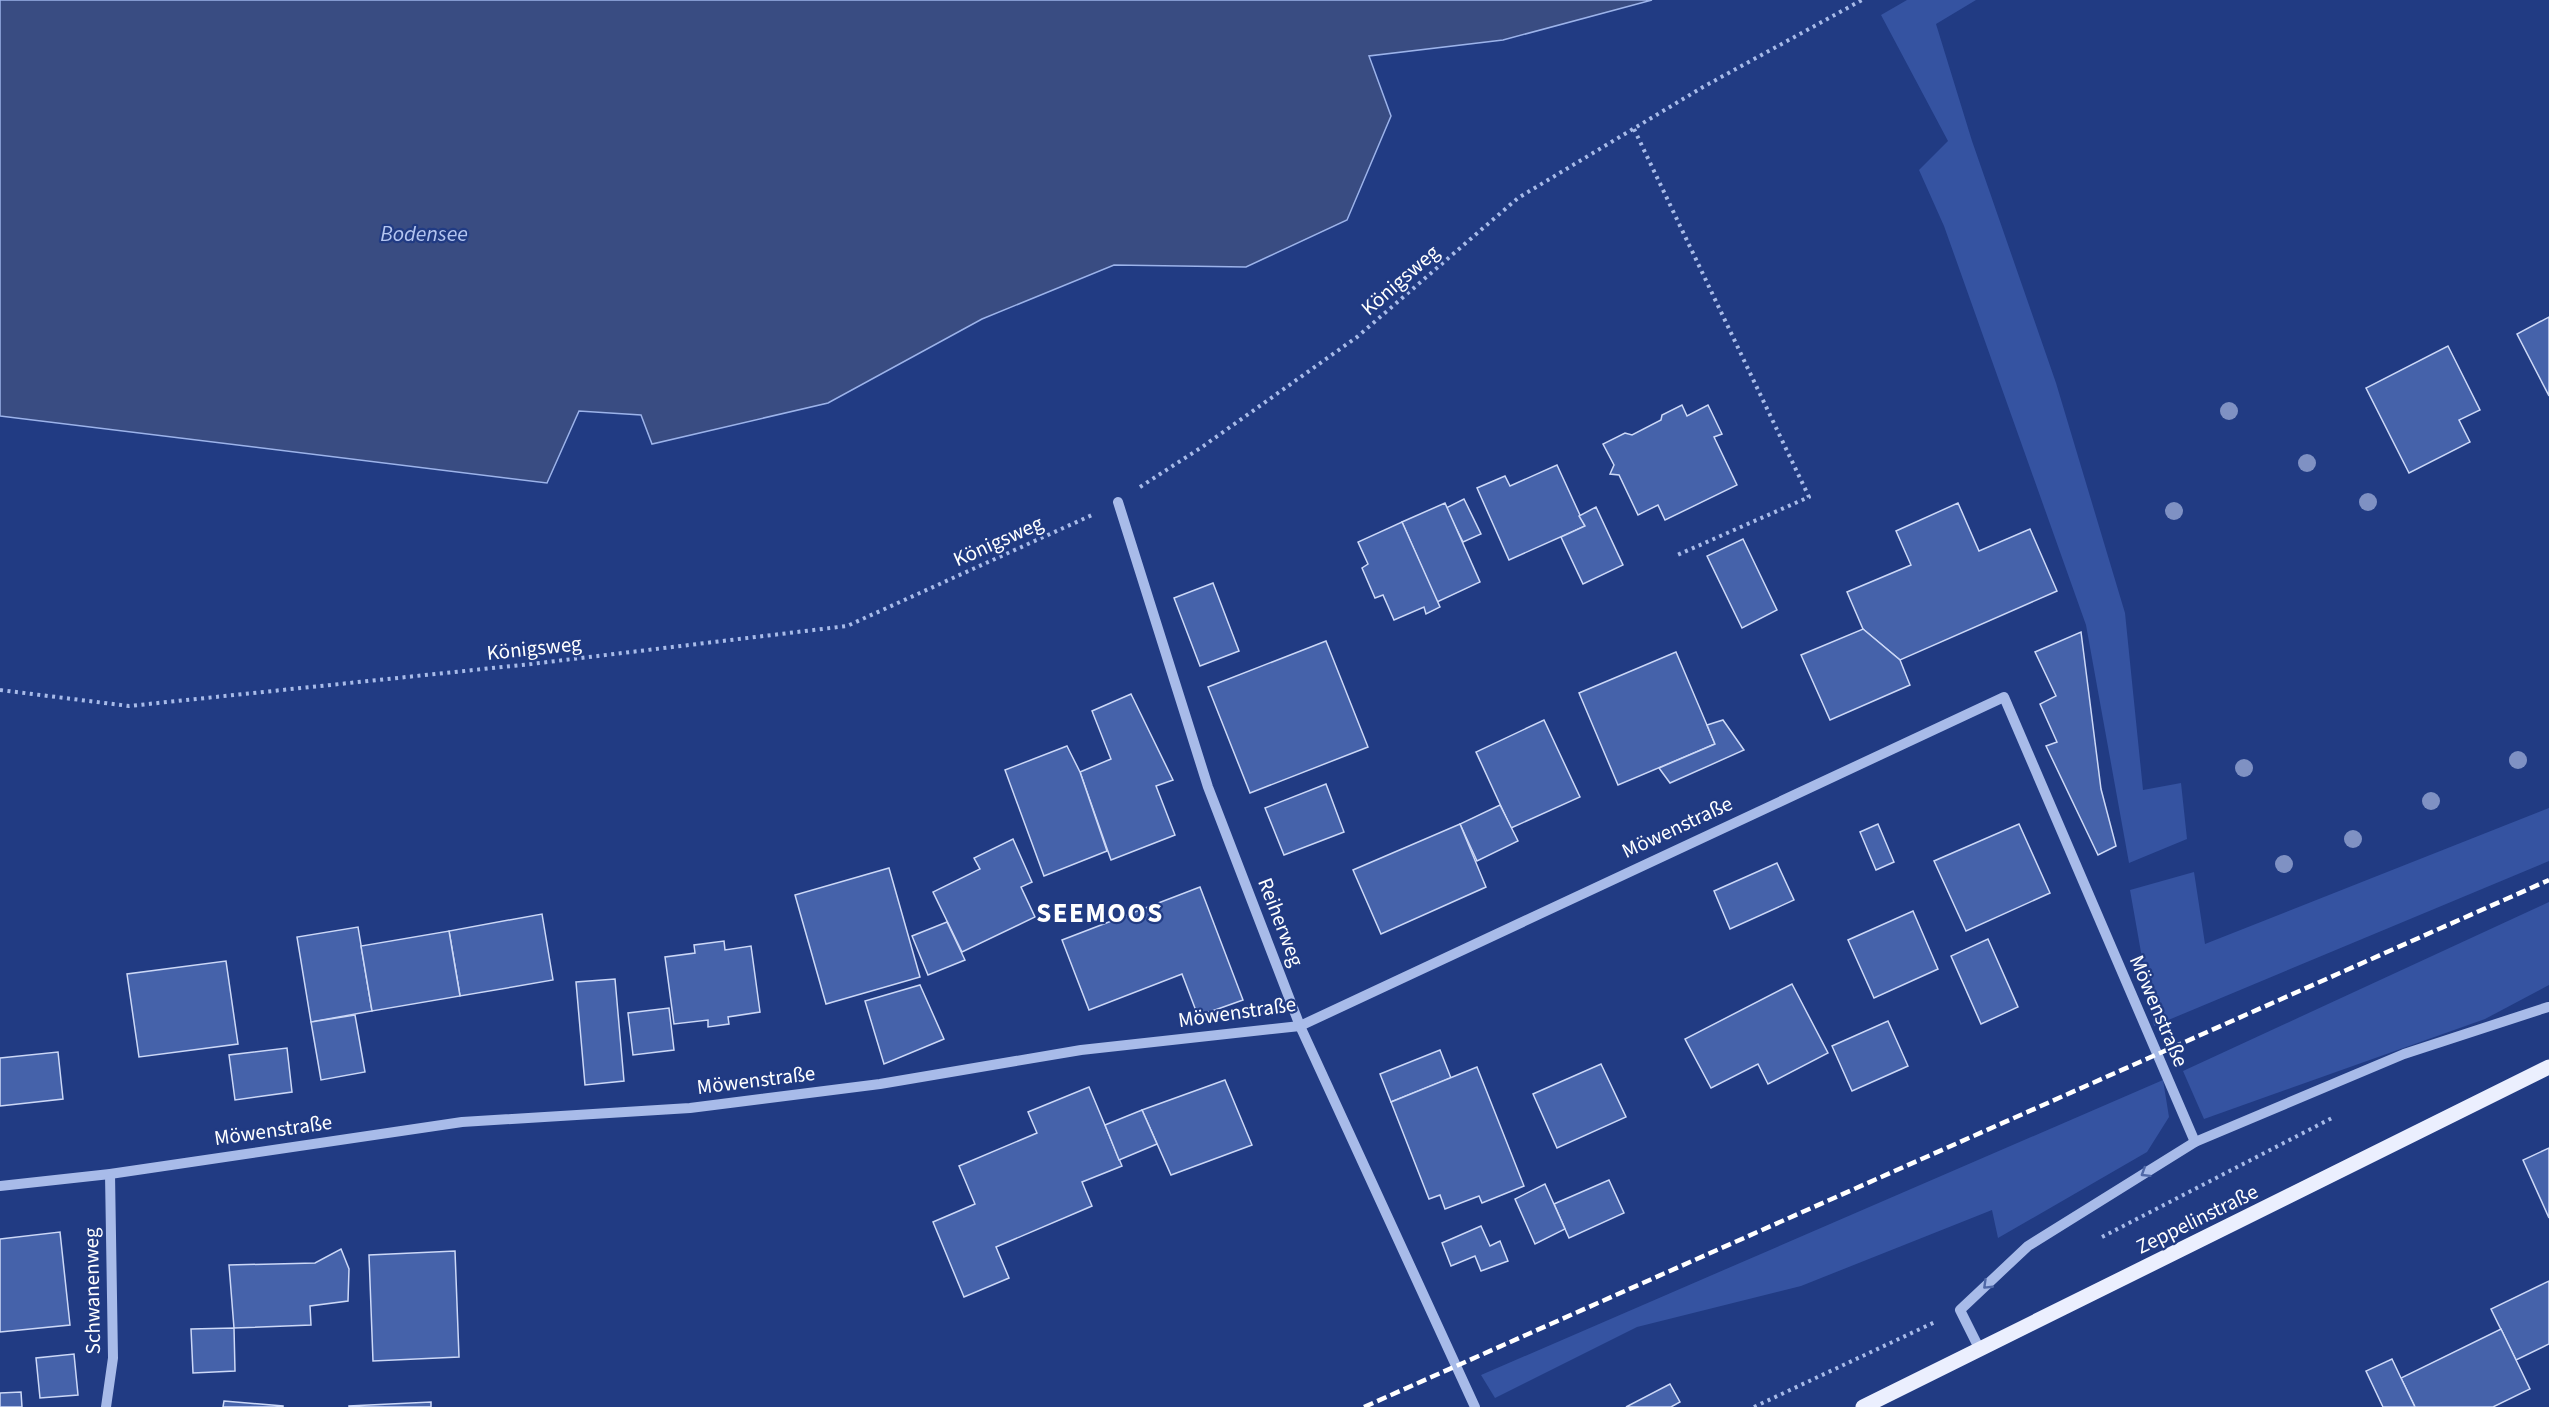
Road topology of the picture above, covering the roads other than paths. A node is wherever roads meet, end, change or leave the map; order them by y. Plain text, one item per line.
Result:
1 (1118, 502) road end
2 (2548, 1007) edge
3 (1300, 1026) junction
4 (2549, 1067) edge
5 (2195, 1142) junction
6 (110, 1174) junction
7 (0, 1186) edge
8 (1980, 1350) junction
9 (106, 1407) edge
10 (1475, 1407) edge
11 (1863, 1407) edge

1 - 3 street, Reiherweg
2 - 5 street
3 - 5 street, Möwenstraße
3 - 6 street, Möwenstraße
3 - 10 street, Reiherweg
4 - 8 main road, Zeppelinstraße
5 -> 8 street
6 - 7 street, Möwenstraße
6 - 9 street, Schwanenweg
8 - 11 main road, Zeppelinstraße

